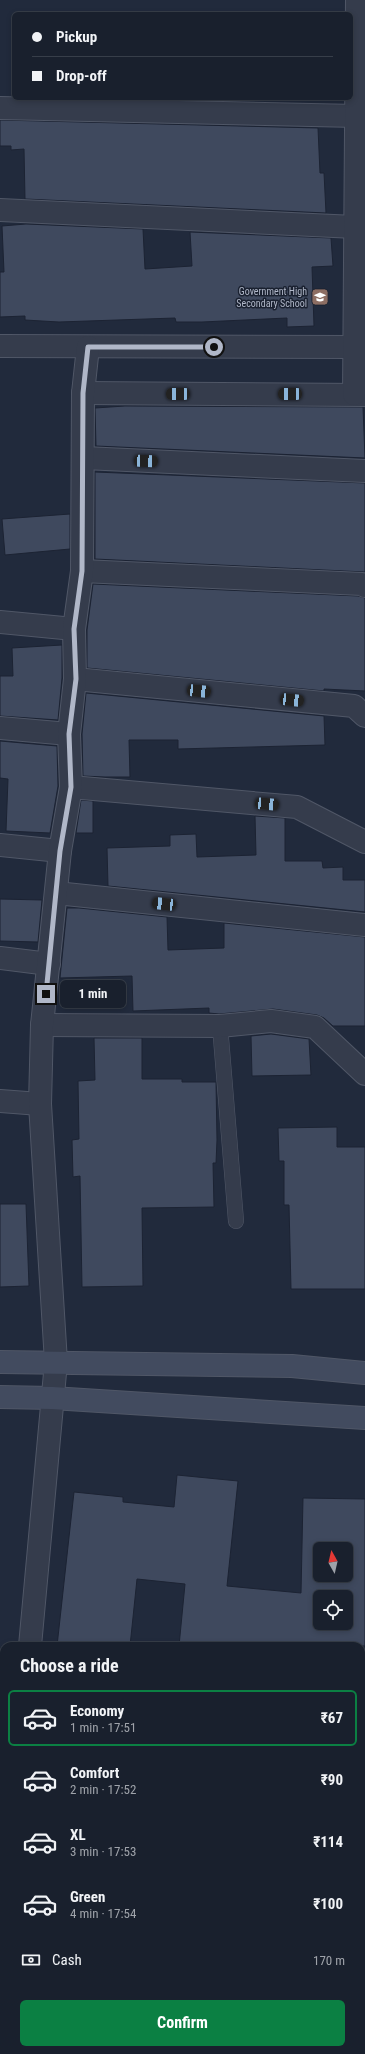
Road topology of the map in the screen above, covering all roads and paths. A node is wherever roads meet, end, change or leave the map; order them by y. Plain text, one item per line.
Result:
1 (357, 0) edge
2 (361, 77) edge
3 (0, 108) edge
4 (356, 116) junction
5 (0, 210) edge
6 (355, 227) junction
7 (4, 342) edge
8 (88, 347) junction
9 (354, 347) junction
10 (83, 393) junction
11 (360, 395) edge
12 (84, 458) junction
13 (365, 471) edge
14 (82, 571) junction
15 (365, 586) edge
16 (0, 622) edge
17 (74, 629) junction
18 (76, 679) junction
19 (365, 716) edge
20 (0, 728) edge
21 (69, 734) junction
22 (71, 787) junction
23 (365, 842) edge
24 (0, 845) edge
25 (60, 851) junction
26 (56, 893) junction
27 (365, 925) edge
28 (0, 958) edge
29 (49, 964) junction
30 (42, 1025) junction
31 (220, 1026) junction
32 (365, 1074) edge
33 (0, 1101) edge
34 (40, 1104) junction
35 (236, 1221) dead end
36 (0, 1362) edge
37 (56, 1362) junction
38 (365, 1373) edge
39 (0, 1397) edge
40 (52, 1398) junction
41 (365, 1418) edge
42 (30, 1642) edge

1 - 2 street
2 - 4 street
3 - 4 street
4 - 6 street
5 - 6 street
6 - 9 street
7 - 8 street
8 - 9 street
8 - 10 street
9 - 11 street
10 - 11 street
10 - 12 street
12 - 13 street
12 - 14 street
14 - 15 street
14 - 17 street
16 - 17 street
17 - 18 street
18 - 19 street
18 - 21 street
20 - 21 street
21 - 22 street
22 - 23 street
22 - 25 street
24 - 25 street
25 - 26 street
26 - 27 street
26 - 29 street
28 - 29 street
29 - 30 street
30 - 31 street
30 - 34 street
31 - 32 street
31 - 35 lane
33 - 34 street
34 - 37 street
36 - 37 main road
37 - 38 main road
37 - 40 street
39 - 40 main road
40 - 41 main road
40 - 42 street

